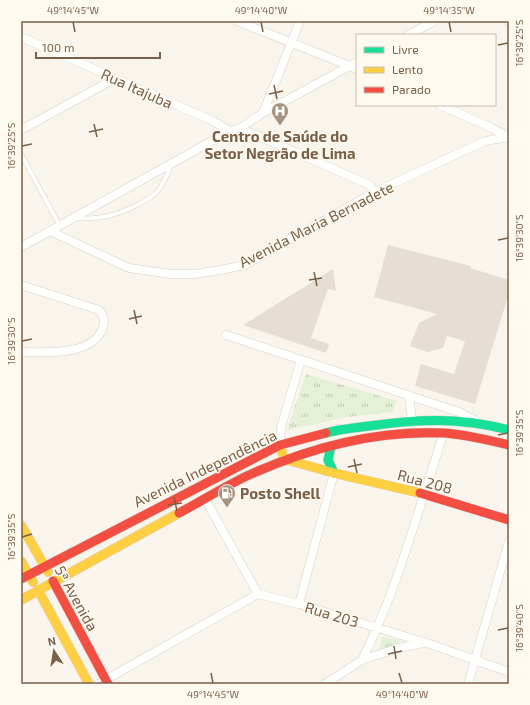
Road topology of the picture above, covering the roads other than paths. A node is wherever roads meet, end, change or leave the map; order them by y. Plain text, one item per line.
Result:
1 (237, 21) edge
2 (300, 21) edge
3 (435, 21) edge
4 (410, 34) edge
5 (21, 37) edge
6 (291, 43) junction
7 (354, 65) edge
8 (116, 78) junction
9 (442, 106) edge
10 (263, 113) junction
11 (240, 128) junction
12 (21, 130) edge
13 (230, 131) junction
14 (508, 137) edge
15 (21, 154) edge
16 (170, 165) junction
17 (372, 193) junction
18 (75, 217) junction
19 (60, 226) junction
20 (50, 231) junction
21 (21, 247) edge
22 (21, 285) edge
23 (226, 335) dead end
24 (21, 352) edge
25 (301, 360) junction
26 (409, 395) junction
27 (412, 420) junction
28 (481, 423) junction
29 (508, 429) edge
30 (444, 433) junction
31 (506, 444) edge
32 (280, 445) junction
33 (331, 446) junction
34 (284, 459) junction
35 (334, 473) junction
36 (426, 494) junction
37 (205, 499) junction
38 (509, 520) edge
39 (21, 525) edge
40 (509, 541) edge
41 (21, 561) edge
42 (44, 566) junction
43 (25, 577) edge
44 (53, 581) junction
45 (38, 590) junction
46 (258, 594) junction
47 (21, 600) edge
48 (299, 604) junction
49 (378, 628) junction
50 (427, 643) junction
51 (475, 659) junction
52 (362, 660) junction
53 (509, 672) edge
54 (104, 682) edge
55 (89, 684) edge
56 (325, 684) edge
57 (468, 684) edge

1 - 6 street
2 - 6 street
3 - 4 street
5 - 8 street, Rua Itajuba
6 - 7 street
6 - 10 street
7 - 10 street
8 - 12 street
8 - 13 street, Rua Itajuba
9 - 14 street
10 - 11 street
11 - 13 street
11 - 17 street
13 - 16 street
14 - 17 street, Avenida Maria Bernadete
15 - 19 lane
16 - 18 street
16 - 18 lane
17 - 20 street, Avenida Maria Bernadete
18 - 19 street
19 - 20 street
20 - 21 street
22 - 24 street
23 - 25 street
25 - 26 street
25 - 32 street
26 - 27 street
26 - 28 street
27 - 28 main road, Avenida Independência
27 - 32 main road, Avenida Independência
28 - 29 main road, Avenida Independência
29 - 31 main road
30 - 31 main road, Avenida Independência
30 - 33 main road, Avenida Independência
30 - 36 street
32 - 34 main road
32 - 42 main road, Avenida Independência
33 - 34 main road, Avenida Independência
33 - 35 main road
34 - 35 main road, Rua 208
34 - 37 main road, Avenida Independência
35 - 36 main road, Rua 208
35 - 48 street
36 - 38 main road, Rua 208
36 - 49 street
37 - 44 main road, Avenida Independência
37 - 46 street
39 - 42 main road, 5ª Avenida
40 - 51 street
41 - 43 main road, 5ª Avenida
42 - 43 main road, Avenida Independência
42 - 44 main road, 5ª Avenida
43 - 45 main road, 5ª Avenida
44 - 45 main road, Avenida Independência
44 - 54 main road, 5ª Avenida
45 - 47 main road, Avenida Independência
45 - 55 main road, 5ª Avenida
46 - 48 street, Rua 203
46 - 54 street
48 - 49 street, Rua 203
49 - 50 street, Rua 203
49 - 52 street
50 - 51 street, Rua 203
50 - 52 street
51 - 53 street, Rua 203
51 - 57 street
52 - 56 street

